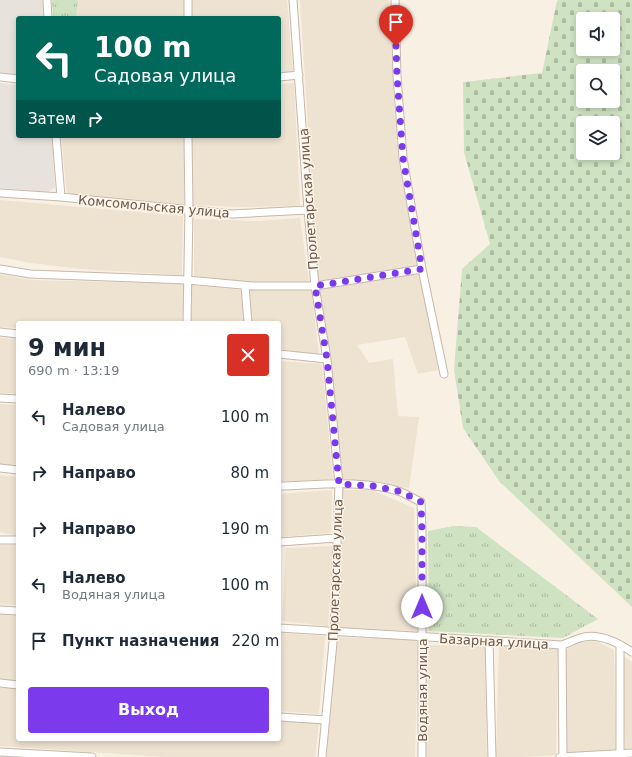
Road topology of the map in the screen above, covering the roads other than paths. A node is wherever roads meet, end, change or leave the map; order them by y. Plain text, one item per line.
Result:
1 (47, 0) edge
2 (188, 0) edge
3 (293, 0) edge
4 (395, 0) edge
5 (48, 16) edge
6 (188, 16) edge
7 (299, 75) junction
8 (0, 77) edge
9 (281, 77) edge
10 (16, 79) edge
11 (56, 138) edge
12 (188, 138) edge
13 (0, 193) edge
14 (60, 197) junction
15 (189, 210) junction
16 (308, 210) junction
17 (0, 269) edge
18 (422, 269) junction
19 (187, 280) junction
20 (245, 286) junction
21 (315, 286) junction
22 (187, 321) edge
23 (248, 321) edge
24 (0, 332) edge
25 (16, 334) edge
26 (281, 354) edge
27 (327, 359) junction
28 (444, 374) dead end
29 (0, 398) edge
30 (16, 399) edge
31 (0, 468) edge
32 (16, 470) edge
33 (339, 484) junction
34 (281, 486) edge
35 (337, 538) junction
36 (0, 540) edge
37 (16, 540) edge
38 (281, 542) edge
39 (0, 610) edge
40 (16, 611) edge
41 (281, 628) edge
42 (334, 632) junction
43 (422, 637) junction
44 (489, 640) junction
45 (562, 645) junction
46 (620, 645) junction
47 (632, 652) edge
48 (0, 683) edge
49 (16, 685) edge
50 (281, 717) edge
51 (326, 720) junction
52 (0, 752) edge
53 (632, 753) edge
54 (620, 755) edge
55 (92, 757) edge
56 (322, 757) edge
57 (422, 757) edge
58 (492, 757) edge
59 (560, 757) edge
60 (563, 757) edge

1 - 5 street
2 - 6 street
3 - 7 street, Пролетарская улица
4 - 18 street
7 - 9 street
7 - 16 street, Пролетарская улица
8 - 10 street
11 - 14 street
12 - 15 street
13 - 14 street, Комсомольская улица
14 - 15 street, Комсомольская улица
15 - 16 street, Комсомольская улица
15 - 19 street
16 - 21 street, Пролетарская улица
17 - 19 street
18 - 21 street
18 - 28 street
19 - 20 street
19 - 22 street
20 - 21 street
20 - 23 street
21 - 27 street, Пролетарская улица
24 - 25 street
26 - 27 street
27 - 33 street, Пролетарская улица
29 - 30 street
31 - 32 street
33 - 34 street
33 - 35 street, Пролетарская улица
33 - 43 street, Водяная улица
35 - 38 street
35 - 42 street, Пролетарская улица
36 - 37 street
39 - 40 street
41 - 42 street, Базарная улица
42 - 43 street, Базарная улица
42 - 51 street, Пролетарская улица
43 - 44 street, Базарная улица
43 - 57 street, Водяная улица
44 - 45 street, Базарная улица
44 - 58 street
45 - 46 street, Базарная улица
45 - 60 street
46 - 47 street, Базарная улица
46 - 54 street
48 - 49 street
50 - 51 street
51 - 56 street, Пролетарская улица
52 - 55 street
53 - 54 street
54 - 60 street
59 - 60 street

